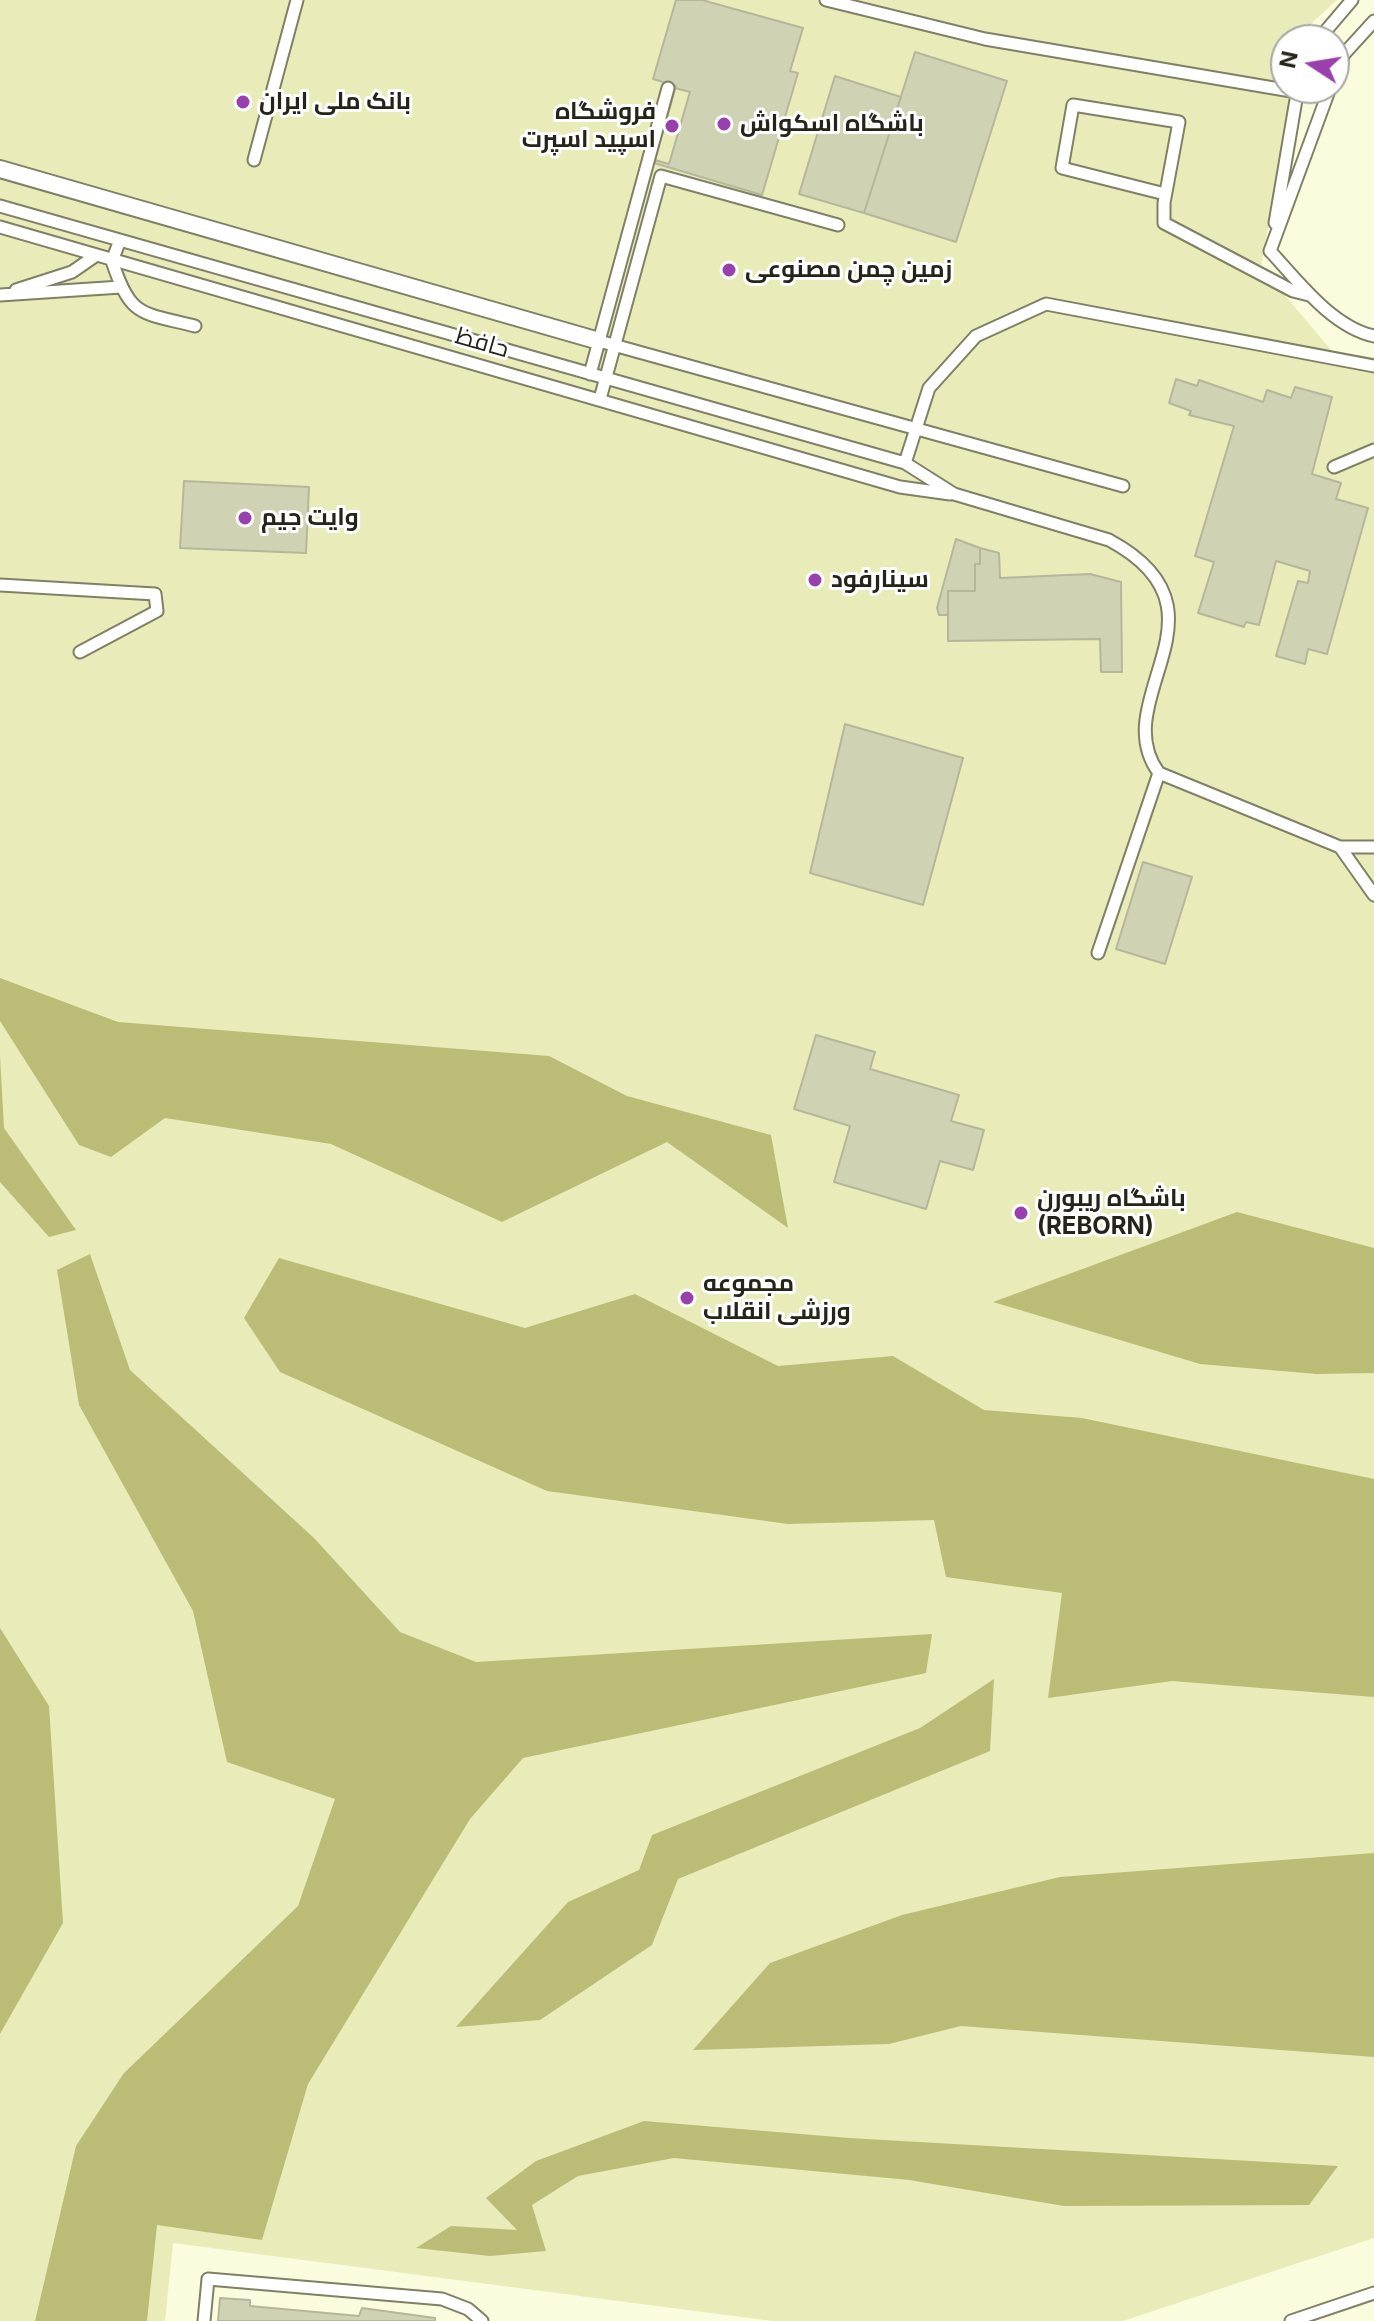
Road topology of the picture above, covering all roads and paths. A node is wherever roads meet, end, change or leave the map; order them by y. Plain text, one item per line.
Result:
1 (297, 0) edge
2 (826, 0) edge
3 (1352, 0) edge
4 (1374, 21) edge
5 (1332, 24) edge
6 (1350, 47) edge
7 (1270, 86) edge
8 (668, 88) dead end
9 (1295, 104) edge
10 (1324, 104) edge
11 (254, 160) dead end
12 (0, 169) edge
13 (1165, 194) junction
14 (0, 206) edge
15 (838, 225) dead end
16 (0, 227) edge
17 (120, 240) junction
18 (1270, 251) junction
19 (95, 256) junction
20 (112, 261) junction
21 (121, 287) junction
22 (1, 295) edge
23 (1309, 295) junction
24 (195, 326) dead end
25 (1374, 336) edge
26 (607, 343) junction
27 (1374, 366) edge
28 (590, 374) junction
29 (606, 378) junction
30 (600, 399) junction
31 (917, 429) junction
32 (1374, 450) edge
33 (905, 463) junction
34 (1334, 467) dead end
35 (1123, 486) dead end
36 (954, 494) junction
37 (0, 585) edge
38 (80, 652) dead end
39 (1159, 773) junction
40 (1340, 847) junction
41 (1374, 847) edge
42 (1374, 895) edge
43 (1098, 953) dead end
44 (1374, 2293) edge
45 (204, 2321) edge
46 (482, 2321) edge
47 (1291, 2321) edge

1 - 11 lane
2 - 7 lane
3 - 5 lane
4 - 6 lane
8 - 26 lane
9 - 18 lane
10 - 18 lane
12 - 26 street
13 - 13 lane
13 - 23 lane
14 - 17 lane, حافظ
15 - 26 lane
16 - 19 lane, حافظ
17 - 20 lane
17 - 28 lane, حافظ
18 - 23 lane
19 - 20 lane, حافظ
19 - 22 lane
20 - 21 lane
20 - 30 lane, حافظ
21 - 22 lane
21 - 24 lane
23 - 25 lane
26 - 28 lane
26 - 29 lane
26 - 31 lane
27 - 31 lane
28 - 29 lane, حافظ
29 - 30 lane
29 - 33 lane, حافظ
30 - 36 lane, حافظ
31 - 33 lane
31 - 35 lane
32 - 34 lane
33 - 36 lane, حافظ
36 - 39 lane
37 - 38 lane
39 - 40 lane
39 - 43 lane
40 - 41 lane
40 - 42 lane
44 - 47 lane
45 - 46 lane

